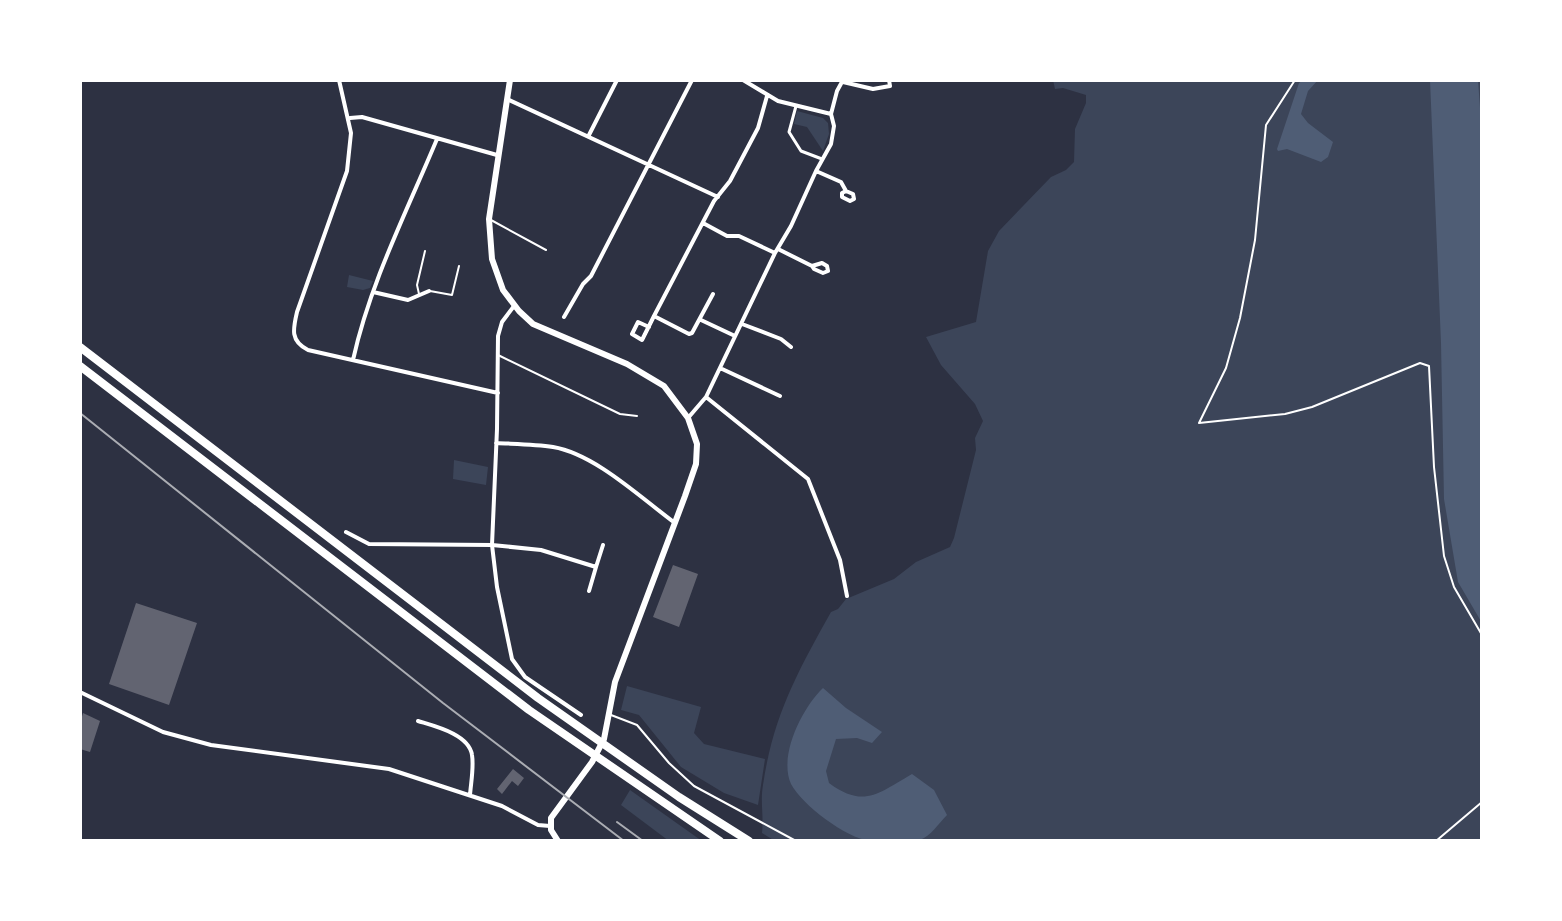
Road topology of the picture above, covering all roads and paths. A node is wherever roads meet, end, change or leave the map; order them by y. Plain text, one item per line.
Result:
1 (339, 80) edge
2 (510, 80) edge
3 (617, 80) edge
4 (692, 80) edge
5 (743, 80) edge
6 (762, 80) edge
7 (889, 80) edge
8 (1295, 80) edge
9 (843, 81) edge
10 (758, 88) junction
11 (767, 96) junction
12 (507, 99) junction
13 (796, 106) junction
14 (831, 114) junction
15 (350, 118) junction
16 (589, 135) junction
17 (437, 139) junction
18 (497, 155) junction
19 (823, 159) junction
20 (650, 164) junction
21 (816, 171) junction
22 (846, 191) dead end
23 (718, 197) junction
24 (489, 219) junction
25 (703, 223) junction
26 (546, 250) dead end
27 (425, 251) dead end
28 (776, 251) junction
29 (459, 266) dead end
30 (812, 266) dead end
31 (429, 291) joint
32 (373, 292) junction
33 (713, 294) dead end
34 (419, 295) junction
35 (514, 306) junction
36 (654, 316) junction
37 (564, 317) dead end
38 (701, 320) junction
39 (742, 324) junction
40 (649, 327) junction
41 (736, 336) junction
42 (80, 347) edge
43 (791, 347) dead end
44 (497, 355) junction
45 (353, 360) junction
46 (80, 366) edge
47 (720, 368) junction
48 (498, 393) junction
49 (780, 396) dead end
50 (706, 397) junction
51 (637, 416) dead end
52 (688, 418) junction
53 (496, 443) junction
54 (675, 523) junction
55 (346, 532) dead end
56 (492, 545) junction
57 (603, 545) dead end
58 (596, 567) junction
59 (589, 591) dead end
60 (847, 596) dead end
61 (1482, 635) edge
62 (80, 692) edge
63 (610, 714) junction
64 (581, 715) dead end
65 (418, 721) dead end
66 (470, 795) junction
67 (1482, 802) edge
68 (550, 826) junction
69 (558, 841) edge
70 (720, 841) edge
71 (749, 841) edge
72 (796, 841) edge
73 (1436, 841) edge

1 - 15 street
2 - 12 main road
3 - 16 street
4 - 20 street
5 - 10 street
6 - 10 street
7 - 9 street
8 - 61 path
9 - 14 street
10 - 11 street
11 - 13 street
11 - 23 street
12 - 16 street
12 - 18 main road
13 - 14 street
13 - 19 street
14 - 19 street
15 - 17 street
15 - 45 street
16 - 20 street
17 - 18 street
17 - 32 street
18 - 24 main road
19 - 21 street
20 - 23 street
20 - 37 street
21 - 22 street
21 - 28 street
23 - 25 street
24 - 26 lane
24 - 35 main road
25 - 28 street
25 - 36 street
27 - 34 lane
28 - 30 street
28 - 39 street
29 - 31 lane
31 - 34 street
32 - 34 street
32 - 45 street
33 - 38 street
35 - 44 street
35 - 52 main road
36 - 38 street
36 - 40 street
38 - 41 street
39 - 41 street
39 - 43 street
40 - 40 street
41 - 47 street
42 - 71 highway
44 - 48 street
44 - 51 lane
45 - 48 street
46 - 70 highway
47 - 49 street
47 - 50 street
48 - 53 street
50 - 52 street
50 - 60 street
52 - 54 main road
53 - 54 street
53 - 56 street
54 - 63 main road
55 - 56 street
56 - 58 street
56 - 64 street
57 - 58 street
58 - 59 street
62 - 66 street
63 - 68 main road
63 - 72 lane
65 - 66 street
66 - 68 street
67 - 73 path
68 - 69 main road

